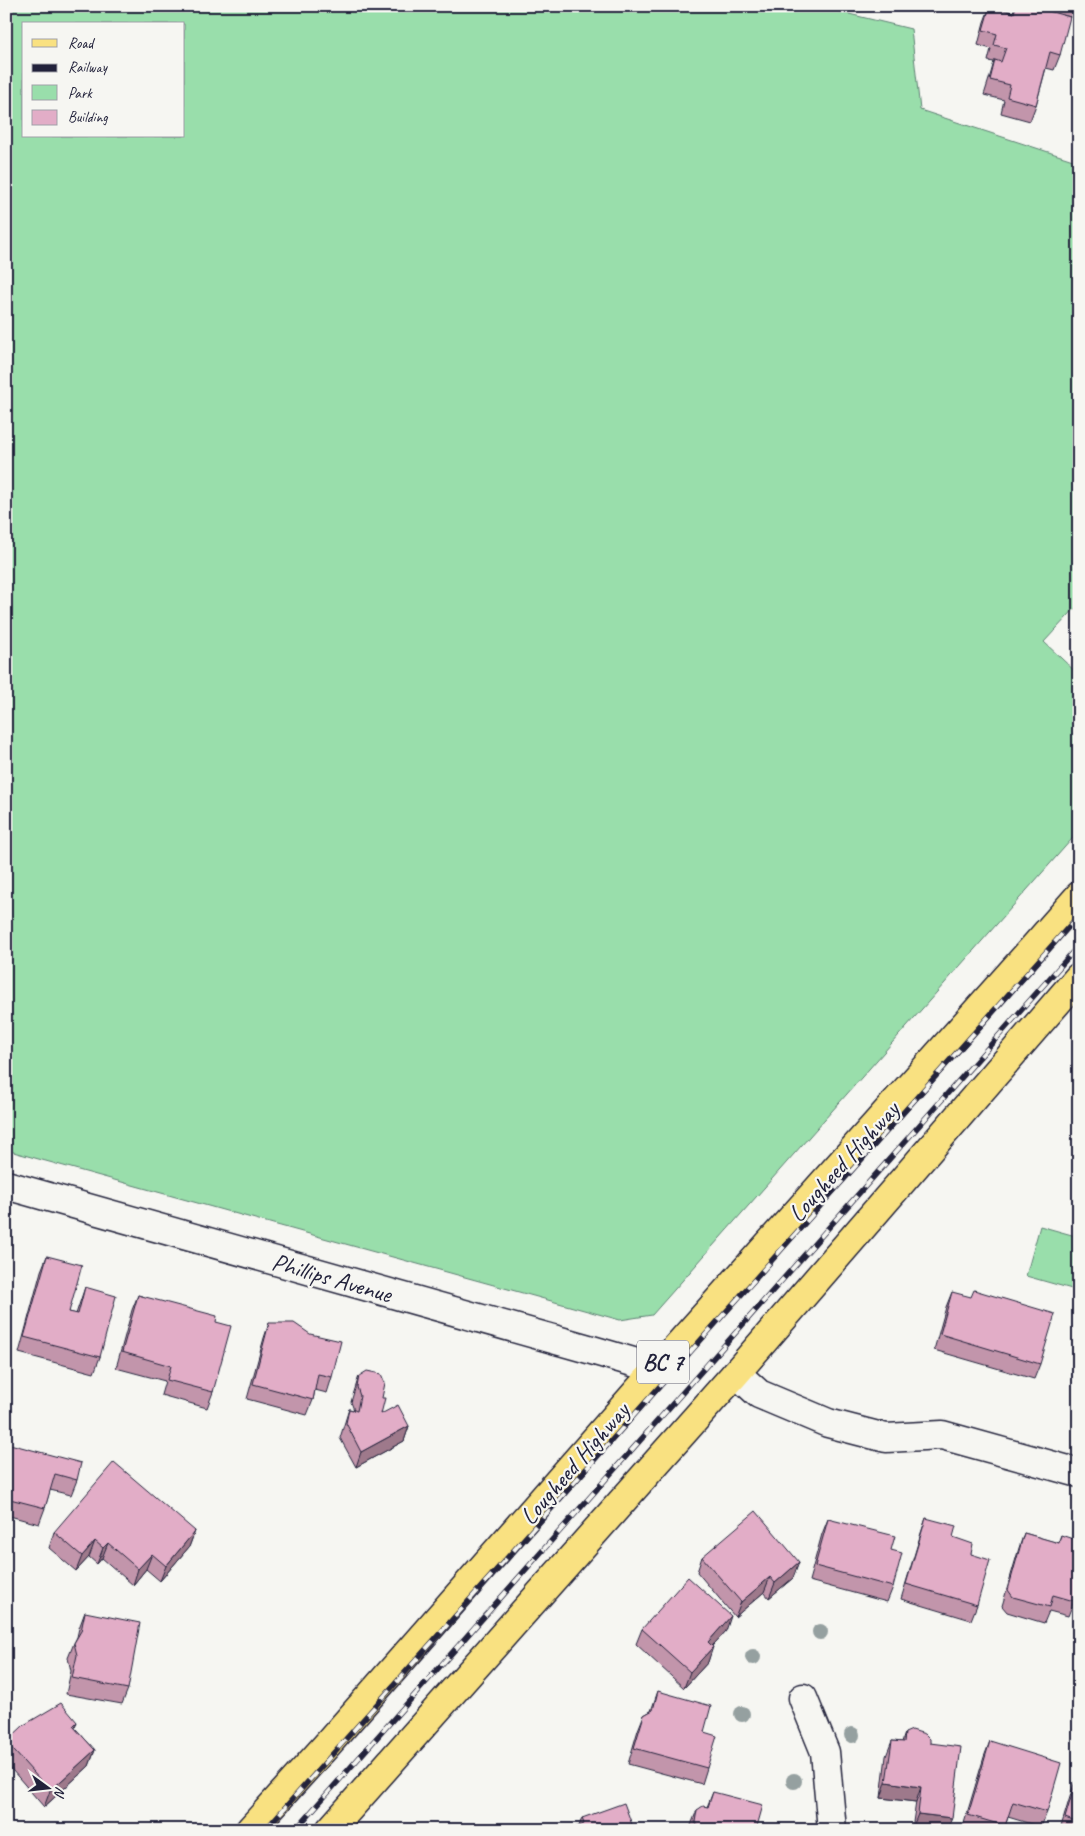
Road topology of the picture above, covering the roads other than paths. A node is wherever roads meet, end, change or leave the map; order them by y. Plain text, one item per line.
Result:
1 (1079, 896) edge
2 (1079, 977) edge
3 (6, 1185) edge
4 (657, 1369) junction
5 (736, 1373) junction
6 (1079, 1473) edge
7 (803, 1698) dead end
8 (250, 1830) edge
9 (330, 1830) edge
10 (832, 1830) edge

1 - 4 main road, Lougheed Highway / BC 7
2 - 5 main road, BC 7
3 - 4 street, Phillips Avenue
4 - 8 main road, Lougheed Highway / BC 7
5 - 6 street
5 - 9 main road, BC 7
7 - 10 street

